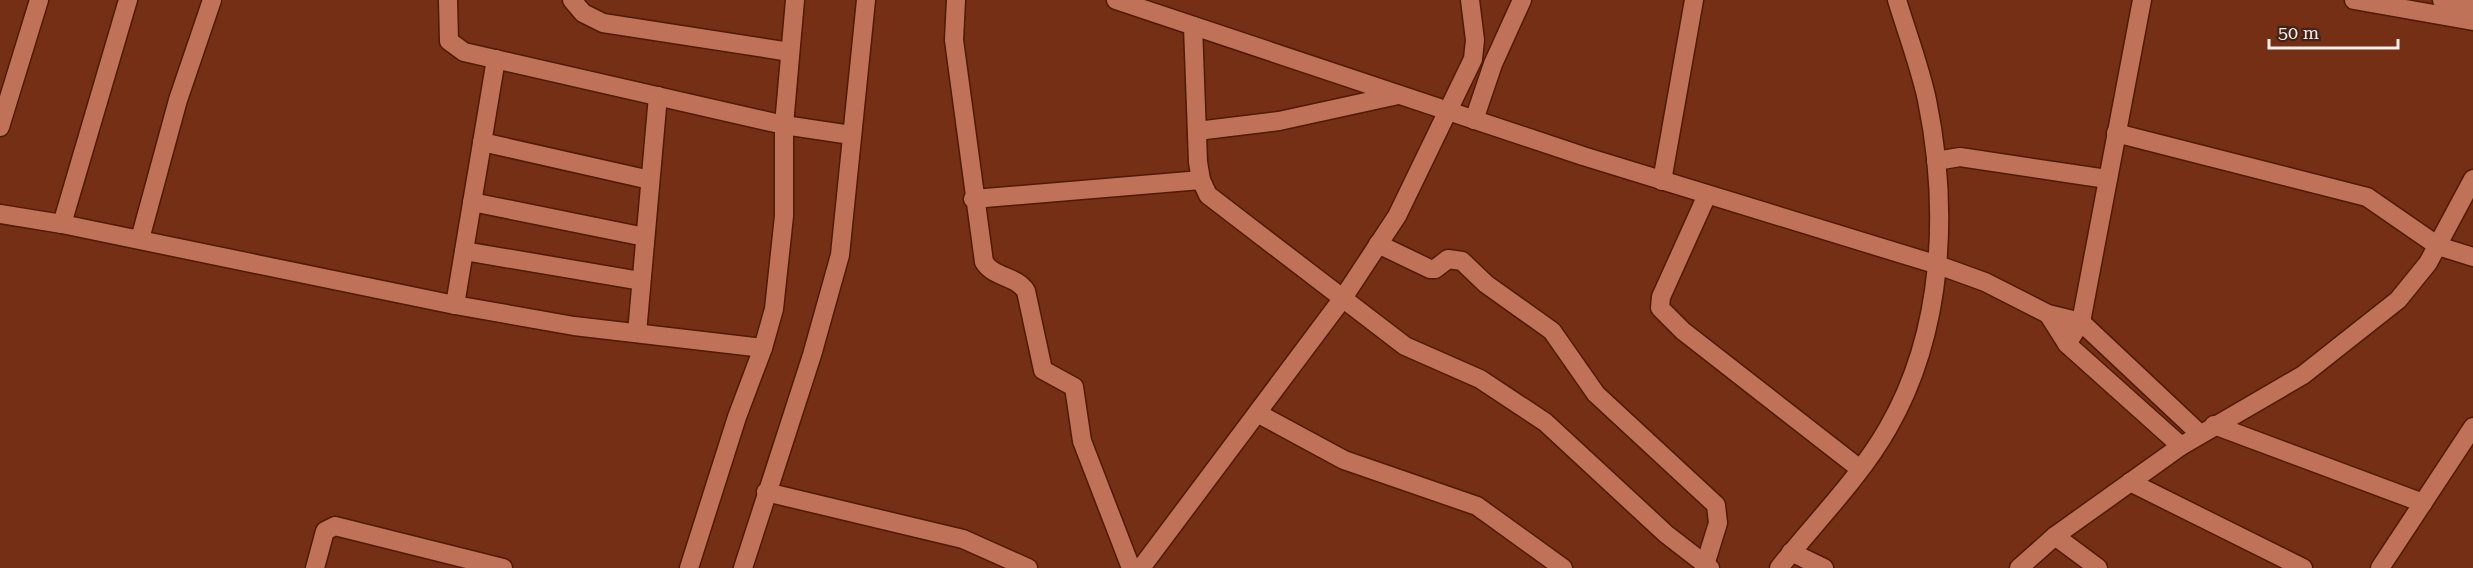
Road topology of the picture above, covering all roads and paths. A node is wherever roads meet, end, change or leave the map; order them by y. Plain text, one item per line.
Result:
1 (39, 0) edge
2 (128, 0) edge
3 (212, 0) edge
4 (448, 0) edge
5 (572, 0) edge
6 (795, 0) edge
7 (866, 0) edge
8 (956, 0) edge
9 (1116, 0) edge
10 (1470, 0) edge
11 (1522, 0) edge
12 (1694, 0) edge
13 (1897, 0) edge
14 (2142, 0) edge
15 (2354, 0) edge
16 (2442, 0) edge
17 (2473, 6) edge
18 (2473, 21) edge
19 (1193, 26) junction
20 (790, 52) junction
21 (496, 59) junction
22 (1398, 95) junction
23 (658, 96) junction
24 (1446, 111) junction
25 (1473, 120) junction
26 (784, 125) junction
27 (0, 127) edge
28 (1197, 131) junction
29 (2116, 133) junction
30 (851, 135) junction
31 (482, 142) junction
32 (1936, 161) junction
33 (2107, 179) junction
34 (2473, 179) edge
35 (650, 180) junction
36 (1201, 180) junction
37 (1662, 181) junction
38 (1707, 195) junction
39 (973, 199) junction
40 (472, 202) junction
41 (0, 214) edge
42 (62, 224) junction
43 (645, 237) junction
44 (140, 239) junction
45 (1378, 244) junction
46 (2438, 246) junction
47 (464, 251) junction
48 (2473, 257) edge
49 (1938, 265) junction
50 (641, 281) junction
51 (1344, 298) junction
52 (455, 305) junction
53 (2048, 314) junction
54 (2081, 322) junction
55 (637, 333) junction
56 (2067, 344) junction
57 (763, 348) junction
58 (1259, 414) junction
59 (2473, 427) edge
60 (2206, 429) junction
61 (2181, 446) junction
62 (1860, 469) junction
63 (2130, 482) junction
64 (766, 492) junction
65 (2423, 503) junction
66 (2055, 536) junction
67 (1791, 552) junction
68 (1144, 567) edge
69 (1708, 567) edge
70 (315, 568) edge
71 (503, 568) edge
72 (689, 568) edge
73 (743, 568) edge
74 (1028, 568) edge
75 (1563, 568) edge
76 (1779, 568) edge
77 (1824, 568) edge
78 (2019, 568) edge
79 (2098, 568) edge
80 (2303, 568) edge
81 (2380, 568) edge

1 - 27 street
2 - 42 street
3 - 44 street
4 - 21 street
5 - 20 street
6 - 20 street
7 - 30 street
8 - 39 street
9 - 19 street
10 - 24 street
11 - 25 street
12 - 37 street
13 - 32 street
14 - 29 street
15 - 18 street
16 - 17 street
19 - 22 street
19 - 28 street
20 - 26 street
21 - 23 street
21 - 31 street
22 - 24 street
22 - 28 street
23 - 26 street
23 - 35 street
24 - 25 street
24 - 45 street
25 - 37 street
26 - 30 street
26 - 57 street
28 - 36 street
29 - 33 street
29 - 46 street
30 - 64 street
31 - 35 street
31 - 40 street
32 - 33 street
32 - 49 street
33 - 54 street
34 - 46 street
35 - 43 street
36 - 39 street
36 - 51 street
37 - 38 street
38 - 49 street
38 - 62 street
39 - 68 street
40 - 43 street
40 - 47 street
41 - 42 street
42 - 44 street
43 - 50 street
44 - 52 street
45 - 51 street
45 - 69 street
46 - 48 street
46 - 60 street
47 - 50 street
47 - 52 street
49 - 53 street
49 - 62 street
50 - 55 street
51 - 58 street
51 - 69 street
52 - 55 street
53 - 54 street
53 - 56 street
54 - 56 street
54 - 60 street
55 - 57 street
56 - 61 street
57 - 72 street
58 - 68 street
58 - 75 street
59 - 65 street
60 - 61 street
60 - 65 street
61 - 63 street
62 - 67 street
63 - 66 street
63 - 80 street
64 - 73 street
64 - 74 street
65 - 81 street
66 - 78 street
66 - 79 street
67 - 76 street
67 - 77 street
70 - 71 street

